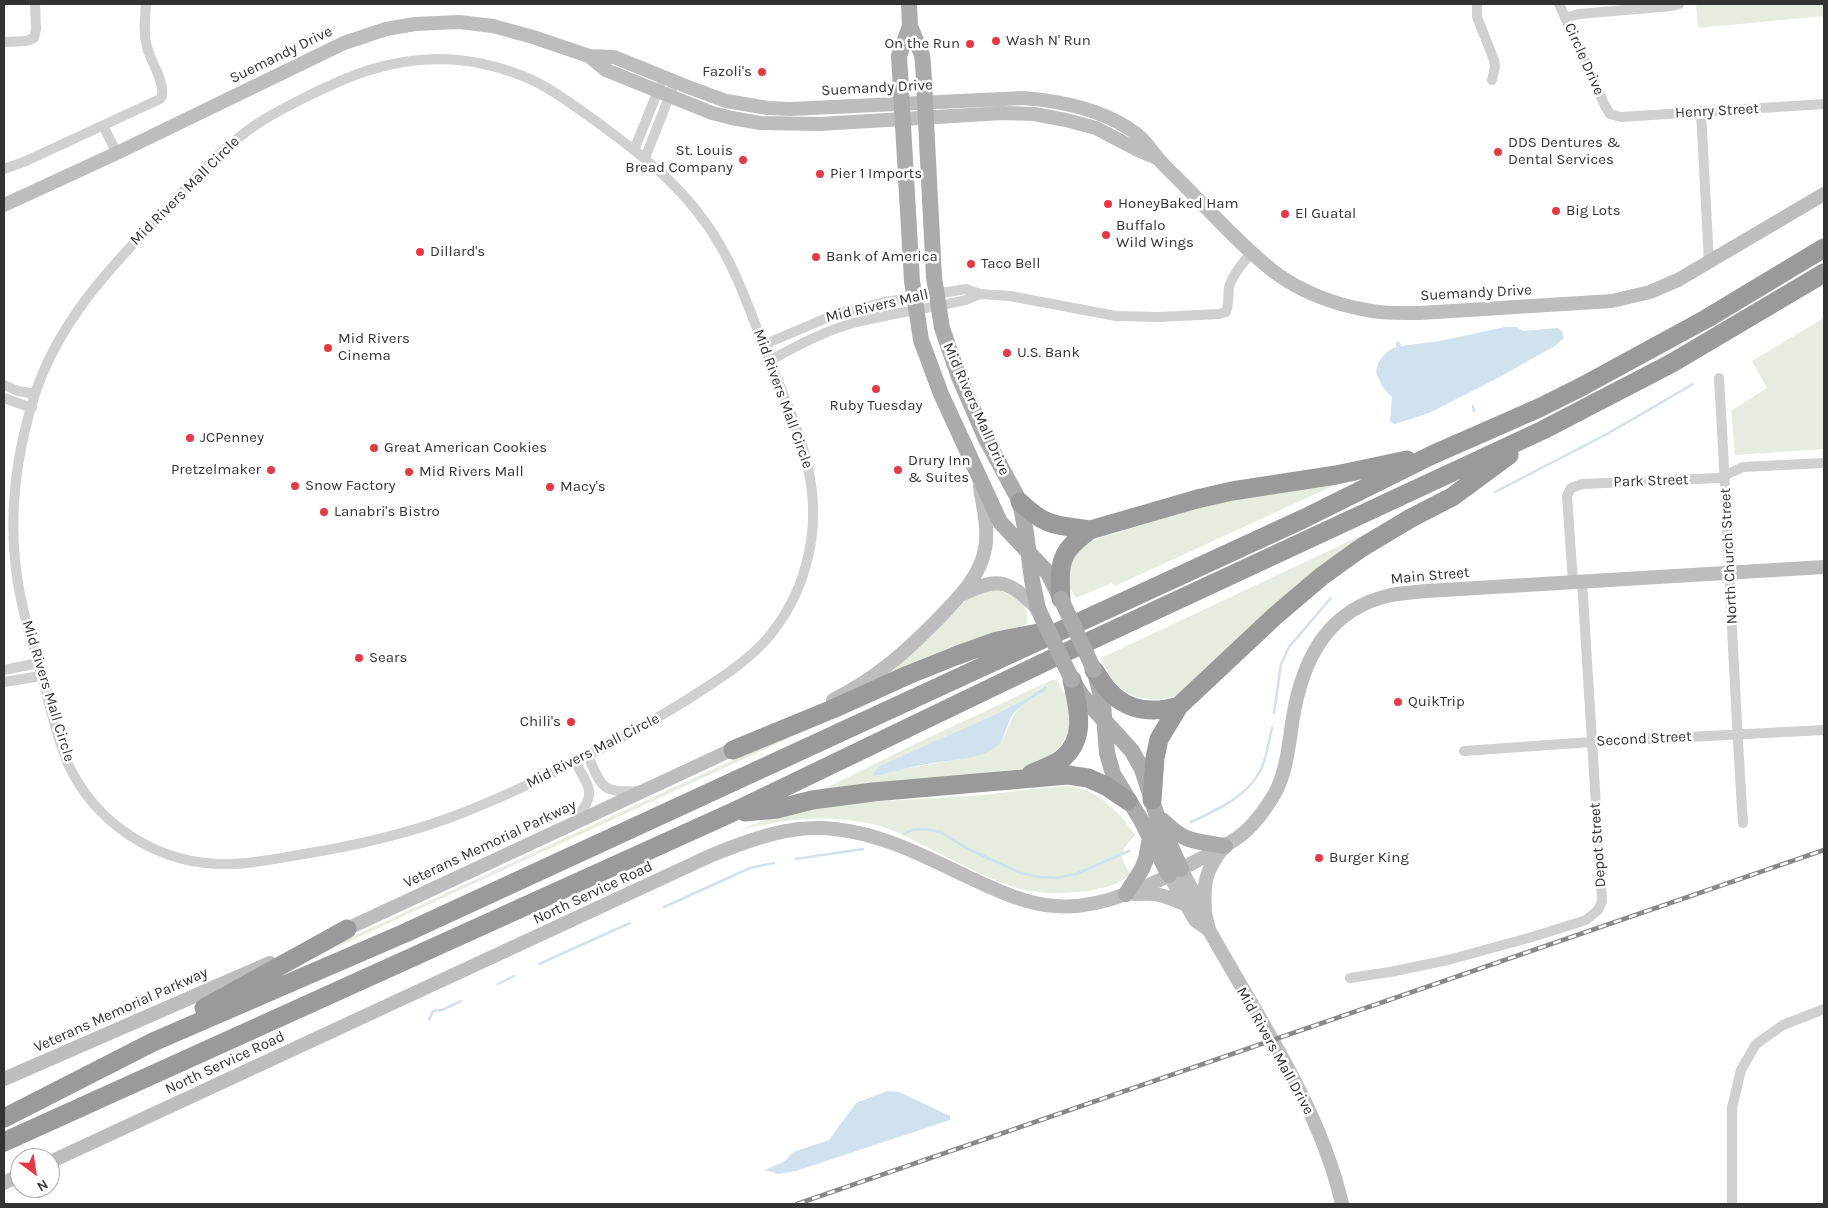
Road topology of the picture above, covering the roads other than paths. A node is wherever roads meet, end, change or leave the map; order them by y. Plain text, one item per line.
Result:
1 (35, 4) edge
2 (146, 4) edge
3 (909, 4) edge
4 (1477, 4) edge
5 (1559, 4) edge
6 (1679, 4) edge
7 (1565, 18) junction
8 (910, 26) junction
9 (4, 42) edge
10 (589, 56) junction
11 (669, 80) junction
12 (1492, 80) dead end
13 (664, 94) junction
14 (1824, 104) edge
15 (926, 110) junction
16 (902, 111) junction
17 (1701, 111) junction
18 (1610, 114) joint
19 (104, 126) junction
20 (634, 150) junction
21 (117, 153) junction
22 (644, 158) junction
23 (4, 170) edge
24 (1824, 194) edge
25 (4, 205) edge
26 (1824, 248) edge
27 (1252, 252) junction
28 (1709, 263) junction
29 (1824, 273) edge
30 (938, 299) junction
31 (915, 304) junction
32 (763, 345) junction
33 (769, 361) junction
34 (1719, 378) dead end
35 (4, 385) edge
36 (35, 394) junction
37 (4, 398) edge
38 (32, 408) junction
39 (1543, 430) junction
40 (1432, 455) junction
41 (1824, 462) edge
42 (1725, 475) junction
43 (978, 477) junction
44 (1020, 502) junction
45 (1090, 530) junction
46 (1028, 552) junction
47 (1824, 567) edge
48 (1730, 573) junction
49 (1578, 582) junction
50 (963, 594) junction
51 (1061, 599) junction
52 (1038, 610) junction
53 (1068, 627) junction
54 (38, 663) junction
55 (4, 670) edge
56 (1094, 670) junction
57 (41, 676) junction
58 (1072, 680) junction
59 (4, 682) edge
60 (1179, 706) junction
61 (1104, 721) junction
62 (1824, 730) edge
63 (1736, 734) junction
64 (1591, 742) junction
65 (732, 750) junction
66 (1464, 751) dead end
67 (588, 756) junction
68 (575, 762) junction
69 (1023, 778) junction
70 (645, 791) junction
71 (1128, 801) junction
72 (1154, 808) junction
73 (731, 813) junction
74 (1743, 823) dead end
75 (572, 824) junction
76 (1150, 838) junction
77 (1225, 846) junction
78 (1175, 872) junction
79 (1126, 894) junction
80 (1186, 906) junction
81 (1205, 913) junction
82 (348, 929) junction
83 (1208, 930) junction
84 (1350, 978) dead end
85 (1824, 1009) edge
86 (153, 1042) junction
87 (31, 1067) junction
88 (4, 1069) edge
89 (4, 1079) edge
90 (4, 1118) edge
91 (4, 1142) edge
92 (60, 1157) edge
93 (1342, 1204) edge
94 (1732, 1204) edge

1 - 9 street
2 - 19 street
3 - 8 main road, Mid Rivers Mall Drive
4 - 12 street
5 - 7 street, Circle Drive
6 - 7 street
7 - 18 street, Circle Drive
8 - 15 main road, Mid Rivers Mall Drive
8 - 16 main road, Mid Rivers Mall Drive
10 - 11 street, Suemandy Drive
10 - 13 street, Suemandy Drive
10 - 21 street, Suemandy Drive
11 - 13 street
11 - 16 street, Suemandy Drive
13 - 16 street, Suemandy Drive
13 - 20 street
13 - 22 street
14 - 17 street, Henry Street
15 - 16 street, Suemandy Drive
15 - 27 street, Suemandy Drive
15 - 30 main road, Mid Rivers Mall Drive
16 - 31 main road, Mid Rivers Mall Drive
17 - 18 street, Henry Street
17 - 28 street
19 - 21 street
19 - 23 street
20 - 22 street, Mid Rivers Mall Circle
20 - 36 street, Mid Rivers Mall Circle
21 - 25 street, Suemandy Drive
22 - 32 street, Mid Rivers Mall Circle
24 - 28 street, Suemandy Drive
26 - 40 highway
27 - 28 street, Suemandy Drive
27 - 30 street, Mid Rivers Mall
29 - 39 highway
30 - 31 street, Mid Rivers Mall
30 - 44 main road, Mid Rivers Mall Drive
31 - 32 street, Mid Rivers Mall
31 - 33 street, Mid Rivers Mall
31 - 43 main road, Mid Rivers Mall Drive
32 - 33 street, Mid Rivers Mall Circle
33 - 67 street, Mid Rivers Mall Circle
34 - 42 street, North Church Street
35 - 36 street
36 - 38 street, Mid Rivers Mall Circle
37 - 38 street
38 - 54 street, Mid Rivers Mall Circle
39 - 60 highway
39 - 73 highway
40 - 45 highway
40 - 53 highway
41 - 42 street, Park Street
42 - 48 street, North Church Street
42 - 49 street, Park Street
43 - 46 main road, Mid Rivers Mall Drive
43 - 50 street, Veterans Memorial Parkway
44 - 45 highway
44 - 46 main road, Mid Rivers Mall Drive
45 - 51 highway
46 - 51 main road, Mid Rivers Mall Drive
46 - 52 main road, Mid Rivers Mall Drive
47 - 48 street, Main Street
48 - 49 street, Main Street
48 - 63 street, North Church Street
49 - 64 street, Depot Street
49 - 77 street, Main Street
50 - 52 street, Veterans Memorial Parkway
50 - 65 street, Veterans Memorial Parkway
51 - 56 main road, Mid Rivers Mall Drive, bridge
52 - 58 main road, Mid Rivers Mall Drive, bridge
53 - 65 highway
53 - 86 highway
54 - 55 street
54 - 57 street, Mid Rivers Mall Circle
56 - 60 highway
56 - 61 main road, Mid Rivers Mall Drive
57 - 59 street
57 - 68 street, Mid Rivers Mall Circle
58 - 61 main road, Mid Rivers Mall Drive
58 - 69 highway
60 - 72 highway
61 - 71 main road, Mid Rivers Mall Drive
61 - 72 main road, Mid Rivers Mall Drive
62 - 63 street, Second Street
63 - 64 street, Second Street
63 - 74 street, North Church Street
64 - 66 street, Second Street
64 - 84 street, Depot Street
65 - 70 street, Veterans Memorial Parkway
67 - 68 street, Mid Rivers Mall Circle
67 - 70 street
68 - 75 street
69 - 71 highway
69 - 73 highway
70 - 75 street, Veterans Memorial Parkway
71 - 76 main road, Mid Rivers Mall Drive
72 - 77 main road
72 - 78 main road, Mid Rivers Mall Drive
73 - 91 highway
75 - 82 street, Veterans Memorial Parkway
76 - 78 main road, Mid Rivers Mall Drive
76 - 79 main road
77 - 78 street, Main Street
77 - 81 street
78 - 79 street, North Service Road
78 - 80 street, Mid Rivers Mall Drive
78 - 81 street, Mid Rivers Mall Drive
79 - 80 street
79 - 92 street, North Service Road
80 - 83 street, Mid Rivers Mall Drive
81 - 83 street, Mid Rivers Mall Drive
82 - 86 highway
82 - 87 street, Veterans Memorial Parkway
83 - 93 street, Mid Rivers Mall Drive
85 - 94 street
86 - 90 highway
87 - 88 street
87 - 89 street, Veterans Memorial Parkway

